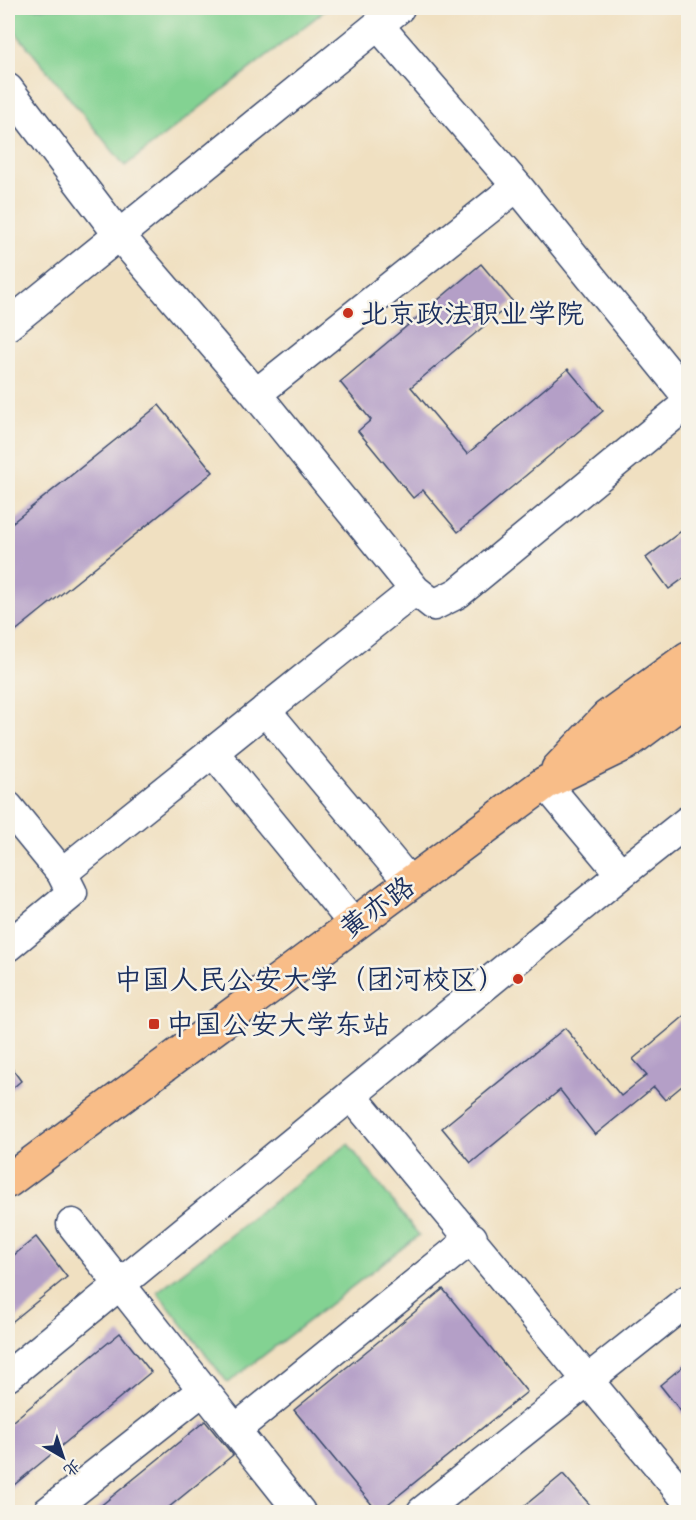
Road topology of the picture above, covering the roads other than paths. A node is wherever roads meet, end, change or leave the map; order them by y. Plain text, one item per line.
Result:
1 (388, 16) edge
2 (8, 88) edge
3 (517, 186) junction
4 (119, 235) junction
5 (8, 325) edge
6 (256, 394) junction
7 (688, 397) edge
8 (688, 403) edge
9 (415, 590) junction
10 (688, 658) edge
11 (688, 697) edge
12 (265, 710) junction
13 (213, 752) junction
14 (545, 783) junction
15 (8, 807) edge
16 (688, 821) edge
17 (62, 873) junction
18 (621, 874) junction
19 (410, 883) junction
20 (354, 924) junction
21 (8, 946) edge
22 (351, 1095) junction
23 (8, 1181) edge
24 (72, 1224) dead end
25 (472, 1238) junction
26 (120, 1284) junction
27 (688, 1299) edge
28 (8, 1376) edge
29 (589, 1380) junction
30 (203, 1390) junction
31 (235, 1430) junction
32 (688, 1501) edge
33 (48, 1512) edge
34 (300, 1512) edge
35 (422, 1512) edge

1 - 3 street
1 - 4 street
2 - 4 street
3 - 6 street
3 - 7 street
4 - 5 street
4 - 6 street
6 - 9 street
8 - 9 street
9 - 12 street
10 - 14 main road, 黄亦路
11 - 14 main road, 黄亦路
12 - 13 street
12 - 19 street
13 - 17 street
13 - 20 street
14 - 18 street
14 - 19 main road, 黄亦路
15 - 17 street
16 - 18 street
17 - 21 street
18 - 22 street
19 - 20 main road, 黄亦路
20 - 23 main road, 黄亦路
22 - 25 street
22 - 26 street
24 - 26 street
25 - 29 street
25 - 31 street
26 - 28 street
26 - 30 street
27 - 29 street
29 - 32 street
29 - 35 street
30 - 31 street
30 - 33 street
31 - 34 street

